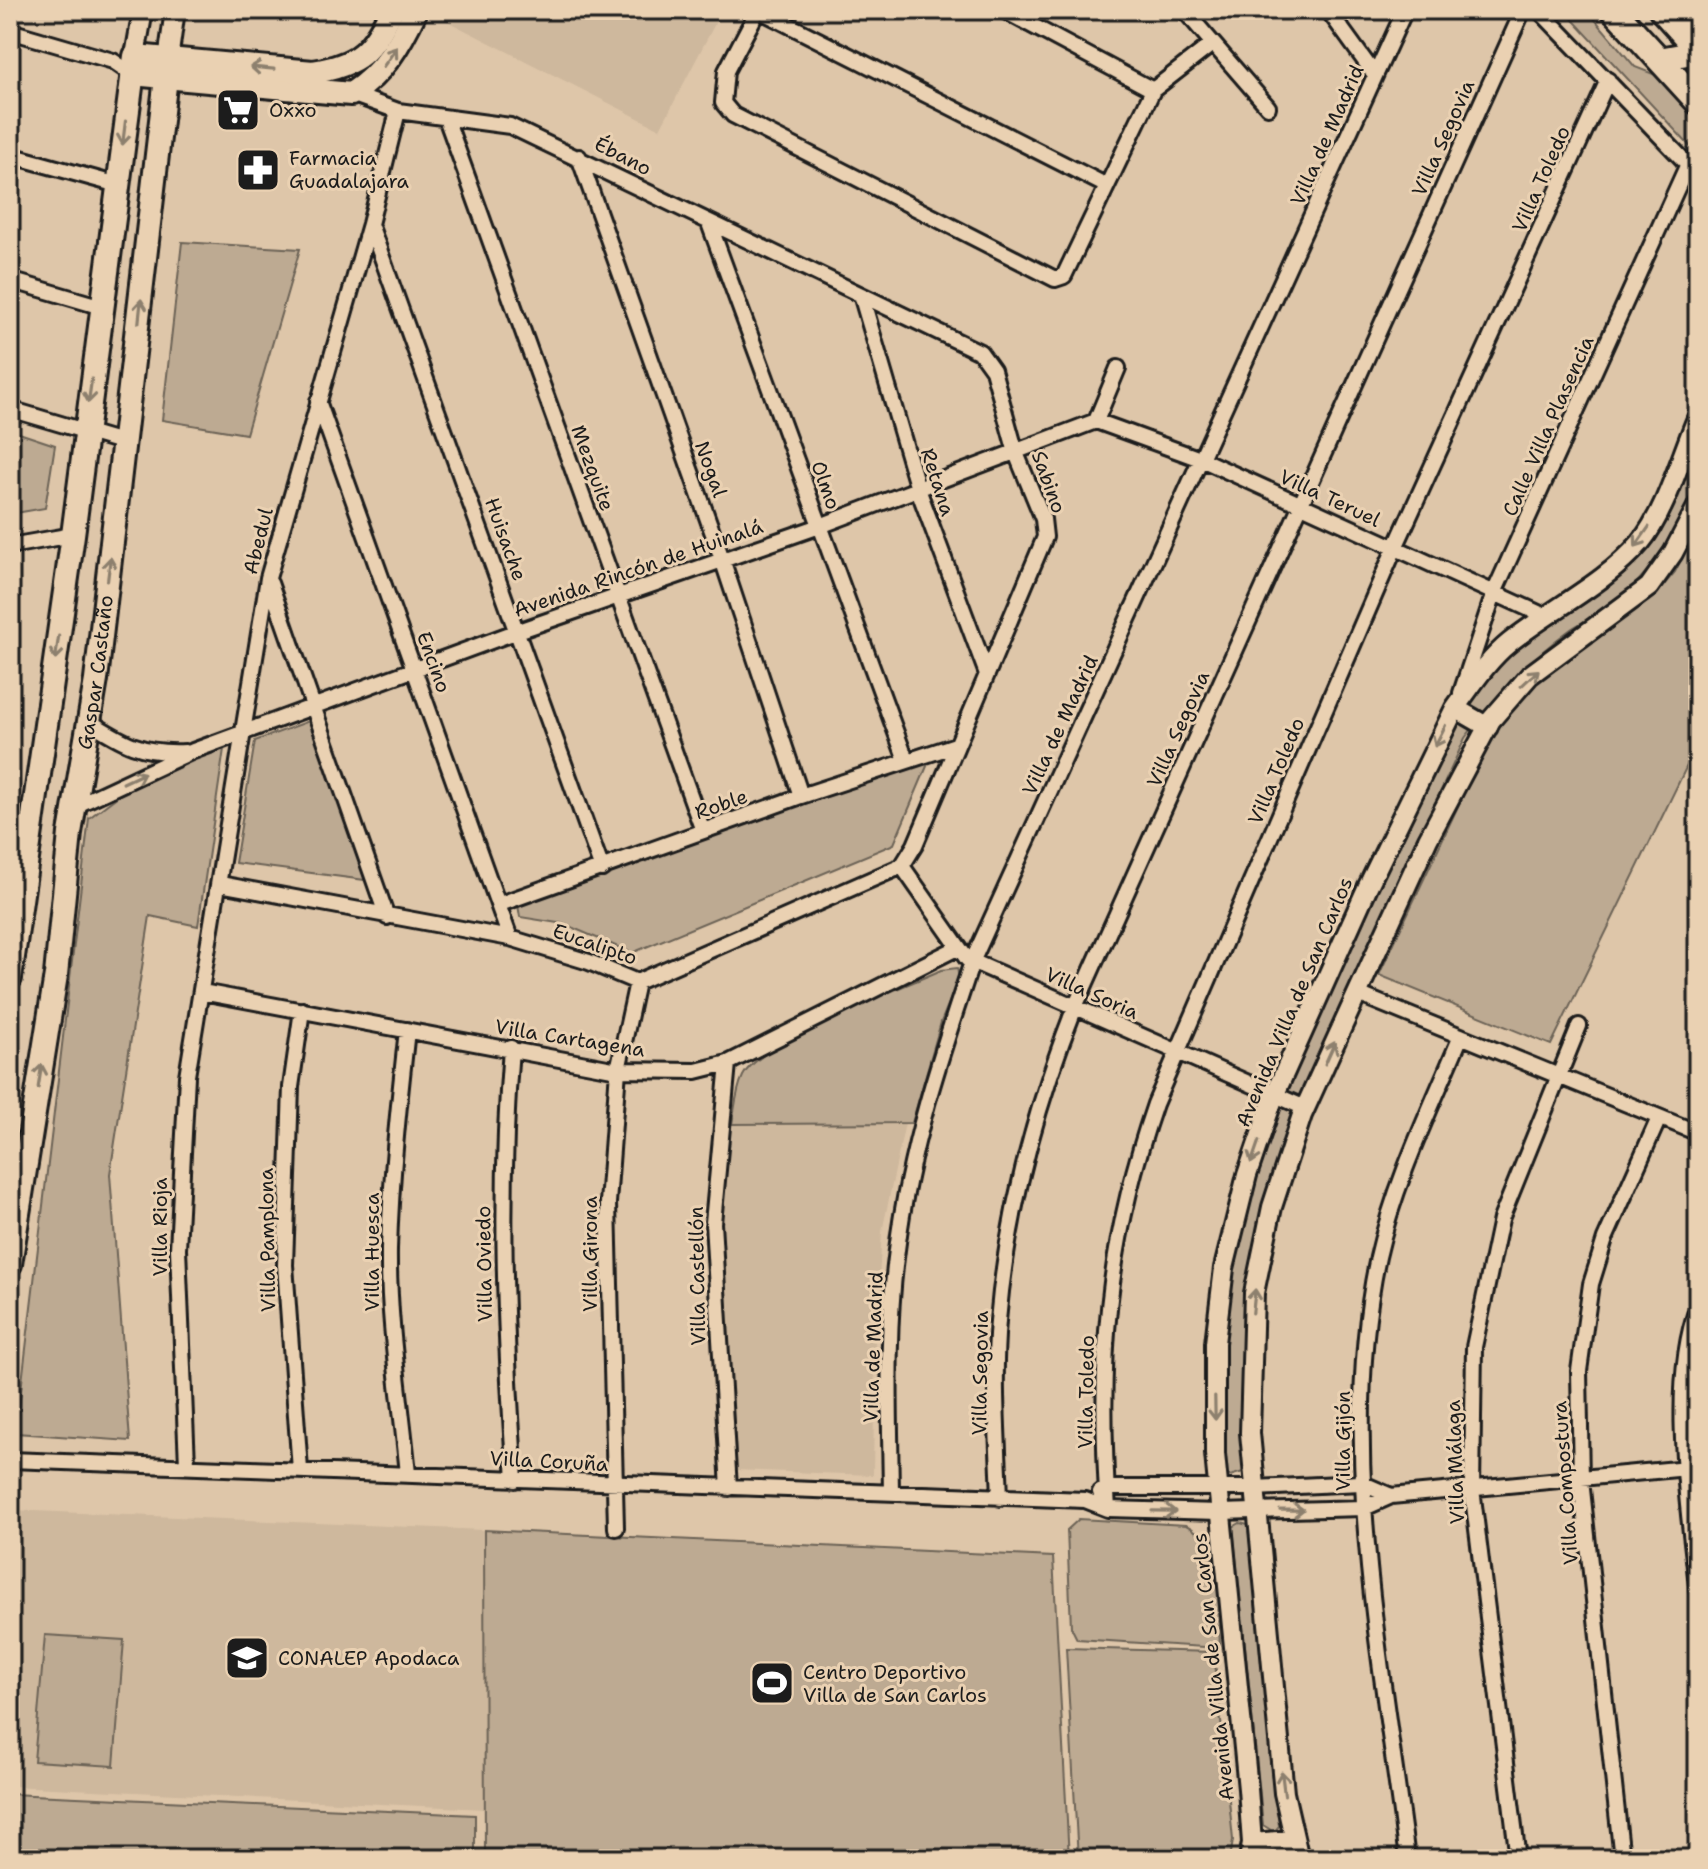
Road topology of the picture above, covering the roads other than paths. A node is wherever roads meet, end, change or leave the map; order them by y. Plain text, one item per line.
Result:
1 (143, 10) edge
2 (175, 10) edge
3 (392, 10) edge
4 (416, 10) edge
5 (758, 10) edge
6 (1003, 10) edge
7 (1184, 10) edge
8 (1328, 10) edge
9 (1405, 10) edge
10 (1523, 10) edge
11 (1539, 10) edge
12 (1614, 10) edge
13 (1662, 10) edge
14 (10, 31) edge
15 (1212, 44) junction
16 (1698, 51) edge
17 (1659, 59) junction
18 (134, 65) junction
19 (167, 70) junction
20 (1375, 75) junction
21 (1608, 80) junction
22 (1153, 90) junction
23 (351, 94) junction
24 (1698, 102) edge
25 (1268, 107) dead end
26 (398, 111) junction
27 (446, 118) junction
28 (10, 155) edge
29 (579, 157) junction
30 (1693, 169) edge
31 (118, 185) junction
32 (1107, 186) junction
33 (709, 223) junction
34 (370, 224) junction
35 (10, 280) edge
36 (862, 298) junction
37 (102, 307) junction
38 (1118, 368) dead end
39 (318, 401) junction
40 (10, 409) edge
41 (1698, 416) edge
42 (1096, 421) junction
43 (84, 432) junction
44 (125, 443) junction
45 (1016, 453) junction
46 (1203, 460) junction
47 (918, 489) junction
48 (1698, 505) edge
49 (1301, 507) junction
50 (1659, 509) junction
51 (1689, 524) junction
52 (820, 526) junction
53 (73, 535) junction
54 (10, 546) edge
55 (1394, 550) junction
56 (722, 559) junction
57 (268, 578) junction
58 (1494, 593) junction
59 (617, 595) junction
60 (1545, 616) junction
61 (518, 631) junction
62 (416, 670) junction
63 (987, 674) junction
64 (314, 708) junction
65 (1455, 708) junction
66 (87, 720) junction
67 (1488, 727) junction
68 (244, 734) junction
69 (956, 745) junction
70 (193, 751) junction
71 (906, 760) junction
72 (801, 796) junction
73 (75, 806) junction
74 (703, 831) junction
75 (31, 833) junction
76 (70, 833) junction
77 (902, 866) junction
78 (602, 869) junction
79 (220, 884) junction
80 (500, 904) junction
81 (387, 917) junction
82 (510, 938) junction
83 (957, 948) junction
84 (972, 962) junction
85 (10, 978) edge
86 (637, 982) junction
87 (202, 992) junction
88 (1358, 994) junction
89 (1075, 1007) junction
90 (302, 1010) junction
91 (1579, 1026) dead end
92 (407, 1030) junction
93 (1461, 1036) junction
94 (511, 1048) junction
95 (1176, 1052) junction
96 (728, 1063) junction
97 (618, 1070) junction
98 (1557, 1074) junction
99 (1274, 1096) junction
100 (1305, 1108) junction
101 (1659, 1118) junction
102 (1698, 1133) edge
103 (10, 1264) edge
104 (1698, 1306) edge
105 (10, 1460) edge
106 (187, 1464) junction
107 (1691, 1468) edge
108 (300, 1470) junction
109 (408, 1474) junction
110 (515, 1480) junction
111 (1581, 1480) junction
112 (1361, 1483) junction
113 (616, 1484) junction
114 (1218, 1487) junction
115 (729, 1488) junction
116 (1107, 1488) junction
117 (1254, 1488) junction
118 (1472, 1489) junction
119 (891, 1493) junction
120 (1391, 1496) junction
121 (1000, 1498) junction
122 (1085, 1500) junction
123 (1364, 1508) junction
124 (1108, 1509) junction
125 (1255, 1511) junction
126 (1220, 1512) junction
127 (616, 1528) dead end
128 (1698, 1594) edge
129 (1292, 1840) junction
130 (1251, 1851) edge
131 (1299, 1859) edge
132 (1407, 1859) edge
133 (1518, 1859) edge
134 (1622, 1859) edge

1 - 18 street
2 - 19 street
3 -> 19 main road
23 -> 4 main road
5 - 32 street
5 - 32 street
6 - 22 street
7 - 15 street
8 - 20 street
9 - 20 street, Villa de Madrid
10 - 49 street, Villa Segovia
11 - 21 street
12 - 17 main road
13 - 16 main road
14 - 18 street
15 - 22 street
15 - 25 street
16 - 17 main road
17 - 24 main road
18 - 19 main road
18 -> 31 main road, Gaspar Castaño
19 - 23 main road
44 -> 19 main road, Gaspar Castaño
20 - 46 street, Villa de Madrid
21 - 30 street
21 - 55 street, Villa Toledo
22 - 32 street
23 - 26 street, Ébano
26 - 27 street, Ébano
26 - 34 street, Abedul
27 - 29 street, Ébano
27 - 59 street, Mezquite
28 - 31 street
29 - 33 street, Ébano
29 - 56 street, Nogal
30 - 58 street, Calle Villa Plasencia
31 - 37 main road, Gaspar Castaño
33 - 36 street, Ébano
33 - 52 street, Olmo
34 - 39 street, Abedul
34 - 61 street, Huisache
35 - 37 street
36 - 45 street, Sabino
36 - 47 street, Retana
37 -> 43 main road, Gaspar Castaño
38 - 42 street
39 - 57 street, Abedul
39 - 62 street, Encino
40 - 43 street
41 - 50 street, Avenida Villa de San Carlos
42 - 45 street, Avenida Rincón de Huinalá
42 - 46 street, Villa Teruel
43 - 44 street
43 - 53 main road, Gaspar Castaño
66 -> 44 main road, Gaspar Castaño
45 - 47 street, Avenida Rincón de Huinalá
45 - 63 street, Sabino
46 - 49 street, Villa Teruel
46 - 84 street, Villa de Madrid
47 - 52 street, Avenida Rincón de Huinalá
47 - 63 street, Retana
48 - 51 street
49 - 55 street, Villa Teruel
49 - 89 street, Villa Segovia
50 - 51 street
50 -> 60 street, Avenida Villa de San Carlos
67 -> 51 street
52 - 56 street, Avenida Rincón de Huinalá
52 - 71 street, Olmo
53 - 54 street
53 -> 75 main road, Gaspar Castaño
55 - 58 street, Villa Teruel
55 - 95 street, Villa Toledo
56 - 59 street, Avenida Rincón de Huinalá
56 - 72 street, Nogal
57 - 64 street
57 - 68 street, Abedul
58 - 60 street, Villa Teruel
58 - 65 street, Calle Villa Plasencia
59 - 61 street, Avenida Rincón de Huinalá
59 - 74 street, Mezquite
60 - 65 street, Avenida Villa de San Carlos
61 - 62 street, Avenida Rincón de Huinalá
61 - 78 street, Huisache
62 - 64 street, Avenida Rincón de Huinalá
62 - 80 street, Encino
63 - 69 street, Sabino
64 - 68 street, Avenida Rincón de Huinalá
64 - 81 street
65 - 67 street
65 -> 99 street, Avenida Villa de San Carlos
66 - 70 street, Avenida Rincón de Huinalá
66 - 73 main road, Gaspar Castaño
67 - 88 street
68 - 70 street, Avenida Rincón de Huinalá
68 - 79 street, Abedul
69 - 71 street, Roble
69 - 77 street
73 -> 70 street, Avenida Rincón de Huinalá
71 - 72 street, Roble
72 - 74 street, Roble
73 - 76 main road, Gaspar Castaño
74 - 78 street, Roble
75 - 76 main road
75 - 85 main road, Gaspar Castaño
103 -> 76 main road, Gaspar Castaño
77 - 83 street, Villa Soria
77 - 86 street, Eucalipto
78 - 80 street, Roble
79 - 81 street, Eucalipto
79 - 87 street, Abedul
80 - 82 street, Encino
81 - 82 street, Eucalipto
82 - 86 street, Eucalipto
83 - 84 street, Villa Soria
83 - 96 street, Villa Cartagena
84 - 89 street, Villa Soria
84 - 119 street, Villa de Madrid
86 - 97 street, Villa Girona
87 - 90 street, Villa Cartagena
87 - 106 street, Villa Rioja
88 - 93 street
100 -> 88 street
89 - 95 street, Villa Soria
89 - 121 street, Villa Segovia
90 - 92 street, Villa Cartagena
90 - 108 street, Villa Pamplona
91 - 98 street, Villa Málaga
92 - 94 street, Villa Cartagena
92 - 109 street, Villa Huesca
93 - 98 street
93 - 112 street, Villa Gijón
94 - 97 street, Villa Cartagena
94 - 110 street, Villa Oviedo
95 - 99 street, Villa Soria
95 - 116 street, Villa Toledo
96 - 97 street, Villa Cartagena
96 - 115 street, Villa Castellón
97 - 113 street, Villa Girona
98 - 101 street
98 - 118 street, Villa Málaga
99 - 100 street, Villa Soria
99 -> 114 street, Avenida Villa de San Carlos
117 -> 100 street
101 - 102 street
101 - 111 street, Villa Compostura
104 - 107 street
105 - 106 street, Villa Coruña
106 - 108 street, Villa Coruña
107 - 111 street, Villa Coruña
107 - 128 street
108 - 109 street, Villa Coruña
109 - 110 street, Villa Coruña
110 - 113 street, Villa Coruña
111 - 118 street, Villa Coruña
111 - 134 street, Villa Compostura
112 - 117 street, Villa Coruña
112 - 120 street, Villa Coruña
112 - 123 street, Villa Gijón
113 - 115 street, Villa Coruña
113 - 127 street, Villa Girona
114 - 116 street, Villa Coruña
114 - 117 street, Villa Coruña
114 - 126 street, Avenida Villa de San Carlos
115 - 119 street, Villa Coruña
116 - 122 street, Villa Coruña
116 - 124 street, Villa Toledo
117 - 125 street
118 - 120 street, Villa Coruña
118 - 133 street, Villa Málaga
119 - 121 street, Villa Coruña
120 - 123 street, Villa Coruña
121 - 122 street, Villa Coruña
122 - 124 street, Villa Coruña
125 -> 123 street, Villa Coruña
123 - 132 street, Villa Gijón
124 -> 126 street, Villa Coruña
125 - 126 street, Villa Coruña
129 -> 125 street
126 - 130 street, Avenida Villa de San Carlos
129 - 130 street
129 - 131 street

